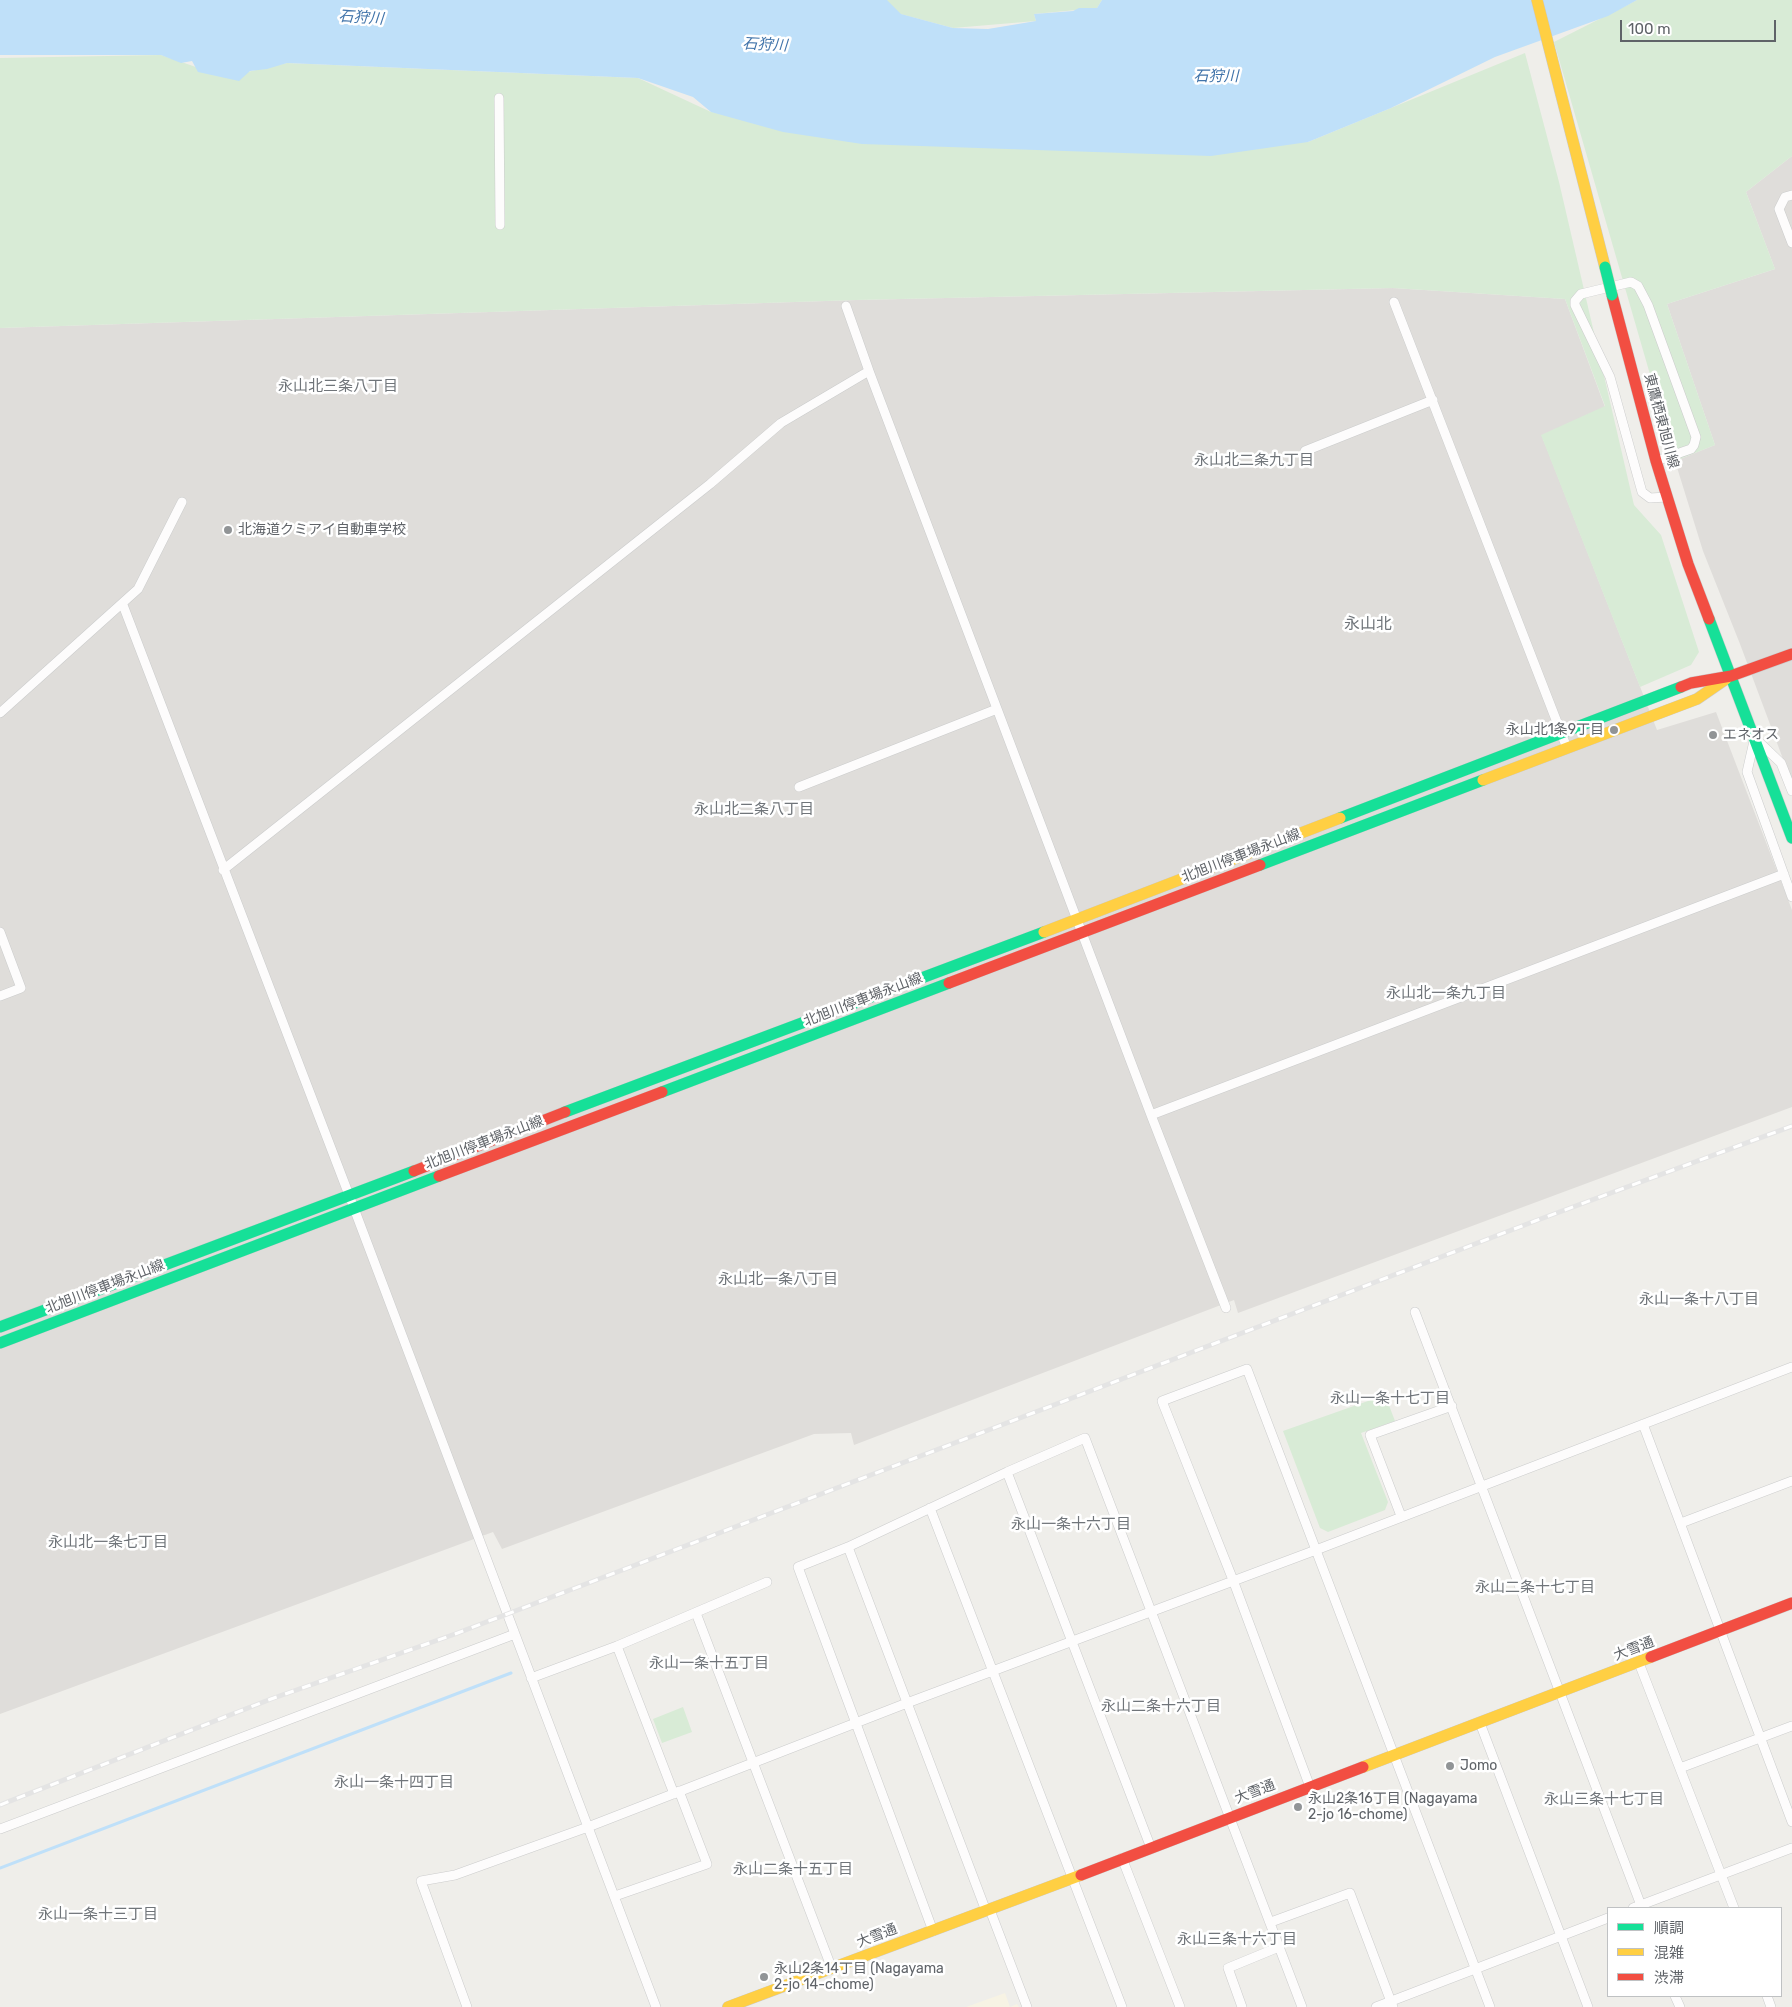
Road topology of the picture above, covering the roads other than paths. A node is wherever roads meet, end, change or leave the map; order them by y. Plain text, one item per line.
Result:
1 (1537, 0) edge
2 (499, 98) dead end
3 (1792, 195) edge
4 (500, 225) dead end
5 (1792, 243) edge
6 (1394, 302) dead end
7 (846, 306) dead end
8 (869, 371) junction
9 (1433, 400) junction
10 (1305, 451) dead end
11 (1656, 461) junction
12 (1667, 497) junction
13 (182, 502) dead end
14 (122, 605) junction
15 (1792, 654) edge
16 (1731, 676) junction
17 (997, 709) junction
18 (0, 713) edge
19 (1561, 733) junction
20 (1755, 738) junction
21 (1567, 748) junction
22 (799, 787) dead end
23 (1792, 791) edge
24 (1792, 838) edge
25 (223, 870) junction
26 (1784, 874) junction
27 (1792, 897) edge
28 (1078, 919) junction
29 (0, 932) edge
30 (1082, 933) junction
31 (0, 996) edge
32 (1151, 1115) junction
33 (349, 1195) junction
34 (354, 1208) junction
35 (1226, 1308) dead end
36 (1415, 1312) dead end
37 (0, 1327) edge
38 (0, 1343) edge
39 (1792, 1367) edge
40 (1452, 1406) junction
41 (1643, 1424) junction
42 (1007, 1472) junction
43 (1792, 1482) edge
44 (1482, 1486) junction
45 (930, 1508) junction
46 (1401, 1516) junction
47 (1681, 1523) junction
48 (848, 1547) junction
49 (1316, 1550) junction
50 (1234, 1580) junction
51 (767, 1582) dead end
52 (1792, 1603) edge
53 (1152, 1612) junction
54 (696, 1613) junction
55 (1721, 1630) junction
56 (515, 1634) junction
57 (1071, 1642) junction
58 (616, 1646) junction
59 (1640, 1663) junction
60 (992, 1672) junction
61 (531, 1678) junction
62 (1560, 1692) junction
63 (907, 1703) junction
64 (857, 1723) junction
65 (1480, 1723) junction
66 (1792, 1726) edge
67 (1760, 1738) junction
68 (1394, 1755) junction
69 (752, 1763) junction
70 (1680, 1768) junction
71 (1310, 1787) junction
72 (676, 1793) junction
73 (1230, 1818) junction
74 (1792, 1822) edge
75 (588, 1827) junction
76 (0, 1829) edge
77 (1151, 1848) junction
78 (1792, 1848) edge
79 (1122, 1858) junction
80 (1721, 1876) junction
81 (1071, 1878) junction
82 (615, 1896) junction
83 (1639, 1907) edge
84 (1734, 1907) edge
85 (988, 1910) junction
86 (1607, 1918) edge
87 (1271, 1922) junction
88 (932, 1931) junction
89 (1561, 1936) junction
90 (1279, 1947) junction
91 (832, 1969) junction
92 (1476, 1969) junction
93 (1392, 2004) edge
94 (467, 2007) edge
95 (656, 2007) edge
96 (728, 2007) edge
97 (1027, 2007) edge
98 (1122, 2007) edge
99 (1180, 2007) edge
100 (1242, 2007) edge
101 (1302, 2007) edge
102 (1376, 2007) edge
103 (1490, 2007) edge
104 (1588, 2007) edge

1 - 11 main road, 東鷹栖東旭川線, bridge
2 - 4 street
3 - 5 street
6 - 9 street
7 - 8 street
8 - 17 street
8 - 25 street
9 - 10 street
9 - 19 street
11 - 12 main road, 東鷹栖東旭川線
11 - 12 street
12 - 16 main road, 東鷹栖東旭川線
13 - 14 street
14 - 18 street
14 - 25 street
15 - 16 main road, 北旭川停車場永山線
16 - 19 main road, 北旭川停車場永山線
16 - 20 main road, 東鷹栖東旭川線
16 - 21 main road, 北旭川停車場永山線
17 - 22 street
17 - 28 street
19 - 21 street
19 - 28 main road, 北旭川停車場永山線
20 - 23 street
20 - 24 main road, 東鷹栖東旭川線
20 - 26 street
21 - 30 main road, 北旭川停車場永山線
25 - 33 street
26 - 27 street
26 - 32 street
28 - 30 street
28 - 33 main road, 北旭川停車場永山線
29 - 31 street
30 - 32 street
30 - 34 main road, 北旭川停車場永山線
32 - 35 street
33 - 34 street
33 - 37 main road, 北旭川停車場永山線
34 - 38 main road, 北旭川停車場永山線
34 - 56 street
36 - 40 street
39 - 41 street
40 - 44 street
40 - 46 street
41 - 44 street
41 - 47 street
42 - 45 street
42 - 53 street
42 - 57 street
43 - 47 street
44 - 46 street
44 - 62 street
45 - 48 street
45 - 60 street
46 - 49 street
47 - 55 street
48 - 63 street
48 - 64 street
49 - 50 street
49 - 50 street
49 - 68 street
50 - 53 street
50 - 71 street
51 - 54 street
52 - 55 main road, 大雪通
53 - 57 street
53 - 73 street
54 - 58 street
54 - 69 street
55 - 59 main road, 大雪通
55 - 67 street
56 - 61 street
56 - 76 street
57 - 60 street
57 - 77 street
58 - 61 street
58 - 72 street
59 - 62 main road, 大雪通
59 - 70 street
60 - 63 street
60 - 81 street
61 - 75 street
62 - 65 main road, 大雪通
62 - 83 street
63 - 64 street
63 - 85 street
64 - 69 street
64 - 88 street
65 - 68 main road, 大雪通
65 - 89 street
66 - 67 street
67 - 70 street
67 - 74 street
68 - 71 main road, 大雪通
68 - 92 street
69 - 72 street
69 - 91 street
70 - 80 street
71 - 73 main road, 大雪通
72 - 75 street
72 - 82 street
73 - 77 main road, 大雪通
73 - 87 street
75 - 82 street
75 - 94 street
77 - 79 main road, 大雪通
78 - 80 street
79 - 81 main road, 大雪通
79 - 99 street
80 - 83 street
80 - 84 street
81 - 85 main road, 大雪通
81 - 98 street
82 - 95 street
85 - 88 main road, 大雪通
85 - 97 street
86 - 89 street
87 - 90 street
87 - 93 street
88 - 91 main road, 大雪通
89 - 92 street
89 - 104 street
90 - 100 street
90 - 101 street
91 - 96 main road, 大雪通
92 - 93 street
92 - 103 street
93 - 102 street

